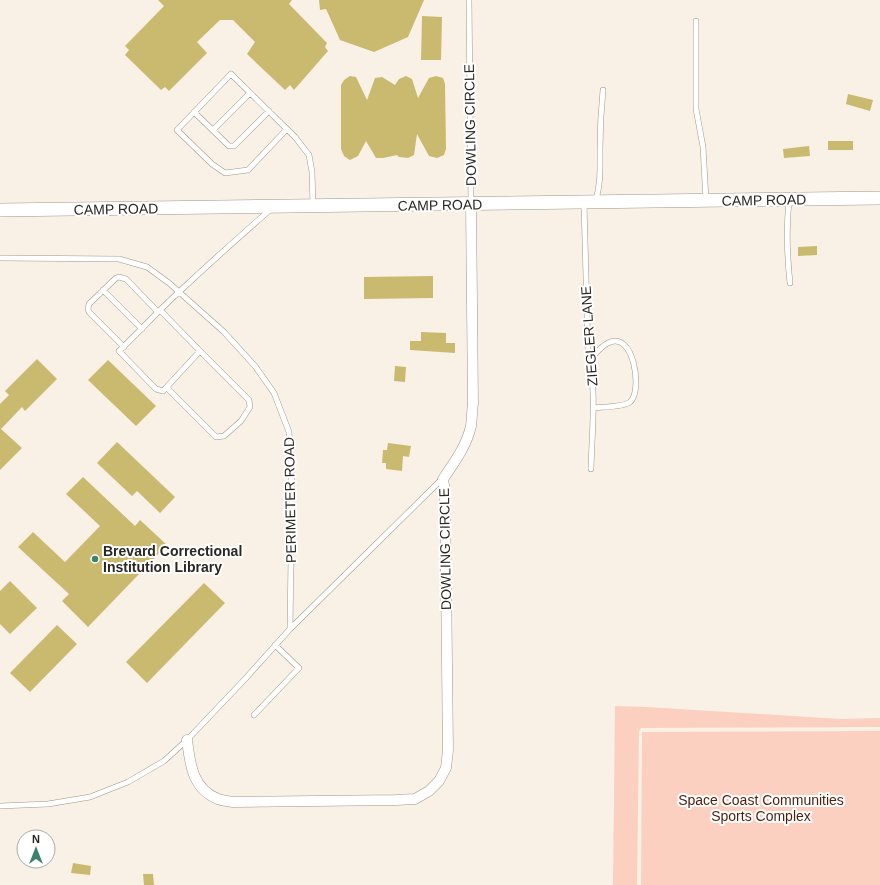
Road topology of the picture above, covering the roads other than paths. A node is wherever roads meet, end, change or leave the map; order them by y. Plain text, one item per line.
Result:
1 (469, 0) edge
2 (696, 20) dead end
3 (602, 90) dead end
4 (250, 93) junction
5 (269, 111) junction
6 (194, 112) junction
7 (287, 129) junction
8 (213, 130) junction
9 (880, 198) edge
10 (789, 200) junction
11 (706, 201) junction
12 (590, 203) junction
13 (471, 204) junction
14 (313, 206) junction
15 (273, 207) junction
16 (0, 210) edge
17 (0, 258) edge
18 (790, 283) dead end
19 (103, 290) junction
20 (179, 292) junction
21 (159, 311) junction
22 (142, 329) junction
23 (124, 347) junction
24 (200, 350) junction
25 (590, 360) junction
26 (167, 388) junction
27 (594, 408) junction
28 (591, 469) dead end
29 (443, 478) junction
30 (290, 629) junction
31 (275, 645) junction
32 (254, 715) dead end
33 (187, 740) junction
34 (0, 806) edge

1 - 13 lane, DOWLING CIRCLE
2 - 11 lane
3 - 12 lane, ZIEGLER LANE
4 - 5 lane
4 - 6 lane
4 - 8 lane
5 - 7 lane
5 - 8 lane
6 - 7 lane
6 - 8 lane
7 - 14 lane
9 - 10 street, CAMP ROAD
10 - 11 street, CAMP ROAD
10 - 18 lane
11 - 12 street, CAMP ROAD
12 - 13 street, CAMP ROAD
12 - 25 lane, ZIEGLER LANE
13 - 14 street, CAMP ROAD
13 - 29 street, DOWLING CIRCLE
14 - 15 street, CAMP ROAD
15 - 16 street, CAMP ROAD
15 - 20 lane
17 - 20 lane, PERIMETER ROAD
19 - 21 lane
19 - 22 lane
19 - 23 lane
20 - 21 lane
20 - 30 lane, PERIMETER ROAD
21 - 22 lane
21 - 24 lane
22 - 23 lane
23 - 26 lane
24 - 26 lane
24 - 26 lane
25 - 27 lane, ZIEGLER LANE
25 - 27 lane
27 - 28 lane, ZIEGLER LANE
29 - 30 lane
29 - 33 street, DOWLING CIRCLE
30 - 31 lane
31 - 32 lane
31 - 33 lane
33 - 34 lane

